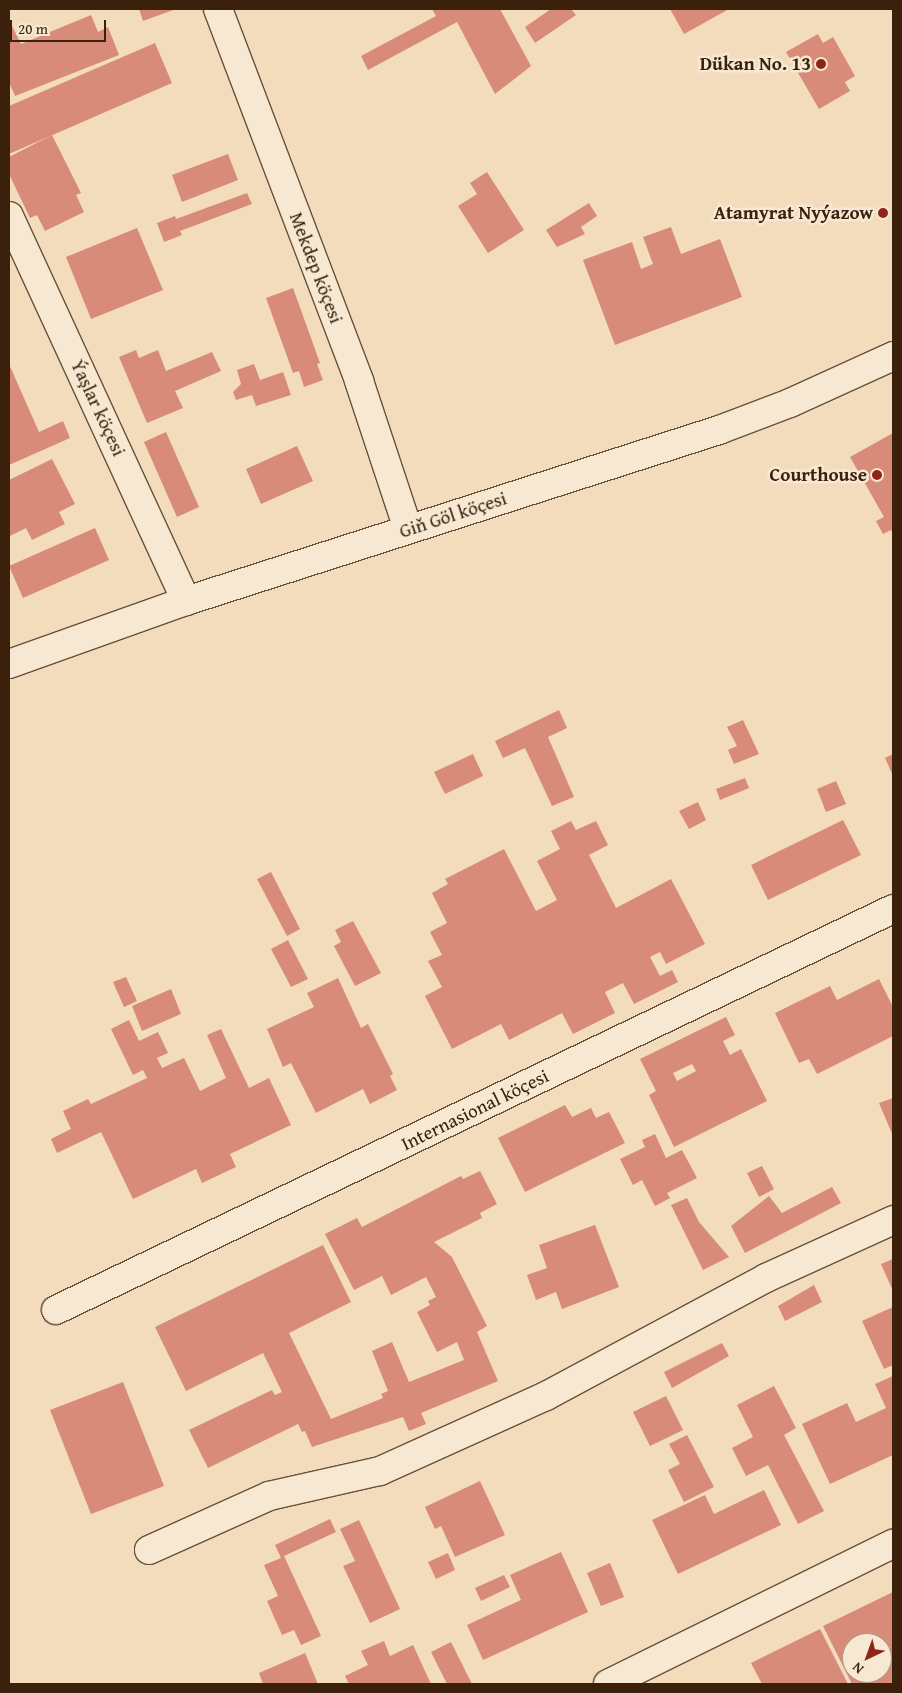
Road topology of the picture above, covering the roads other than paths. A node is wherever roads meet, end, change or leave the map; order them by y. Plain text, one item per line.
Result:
1 (218, 9) edge
2 (9, 216) edge
3 (893, 356) edge
4 (408, 529) junction
5 (186, 602) junction
6 (9, 664) edge
7 (893, 910) edge
8 (893, 1220) edge
9 (56, 1310) dead end
10 (893, 1544) edge
11 (148, 1550) dead end
12 (608, 1684) edge

1 - 4 street, Mekdep köçesi
2 - 5 street, Ýaşlar köçesi
3 - 4 street, Giň Göl köçesi
4 - 5 street, Giň Göl köçesi
5 - 6 street, Giň Göl köçesi
7 - 9 street, Internasional köçesi
8 - 11 street
10 - 12 street

